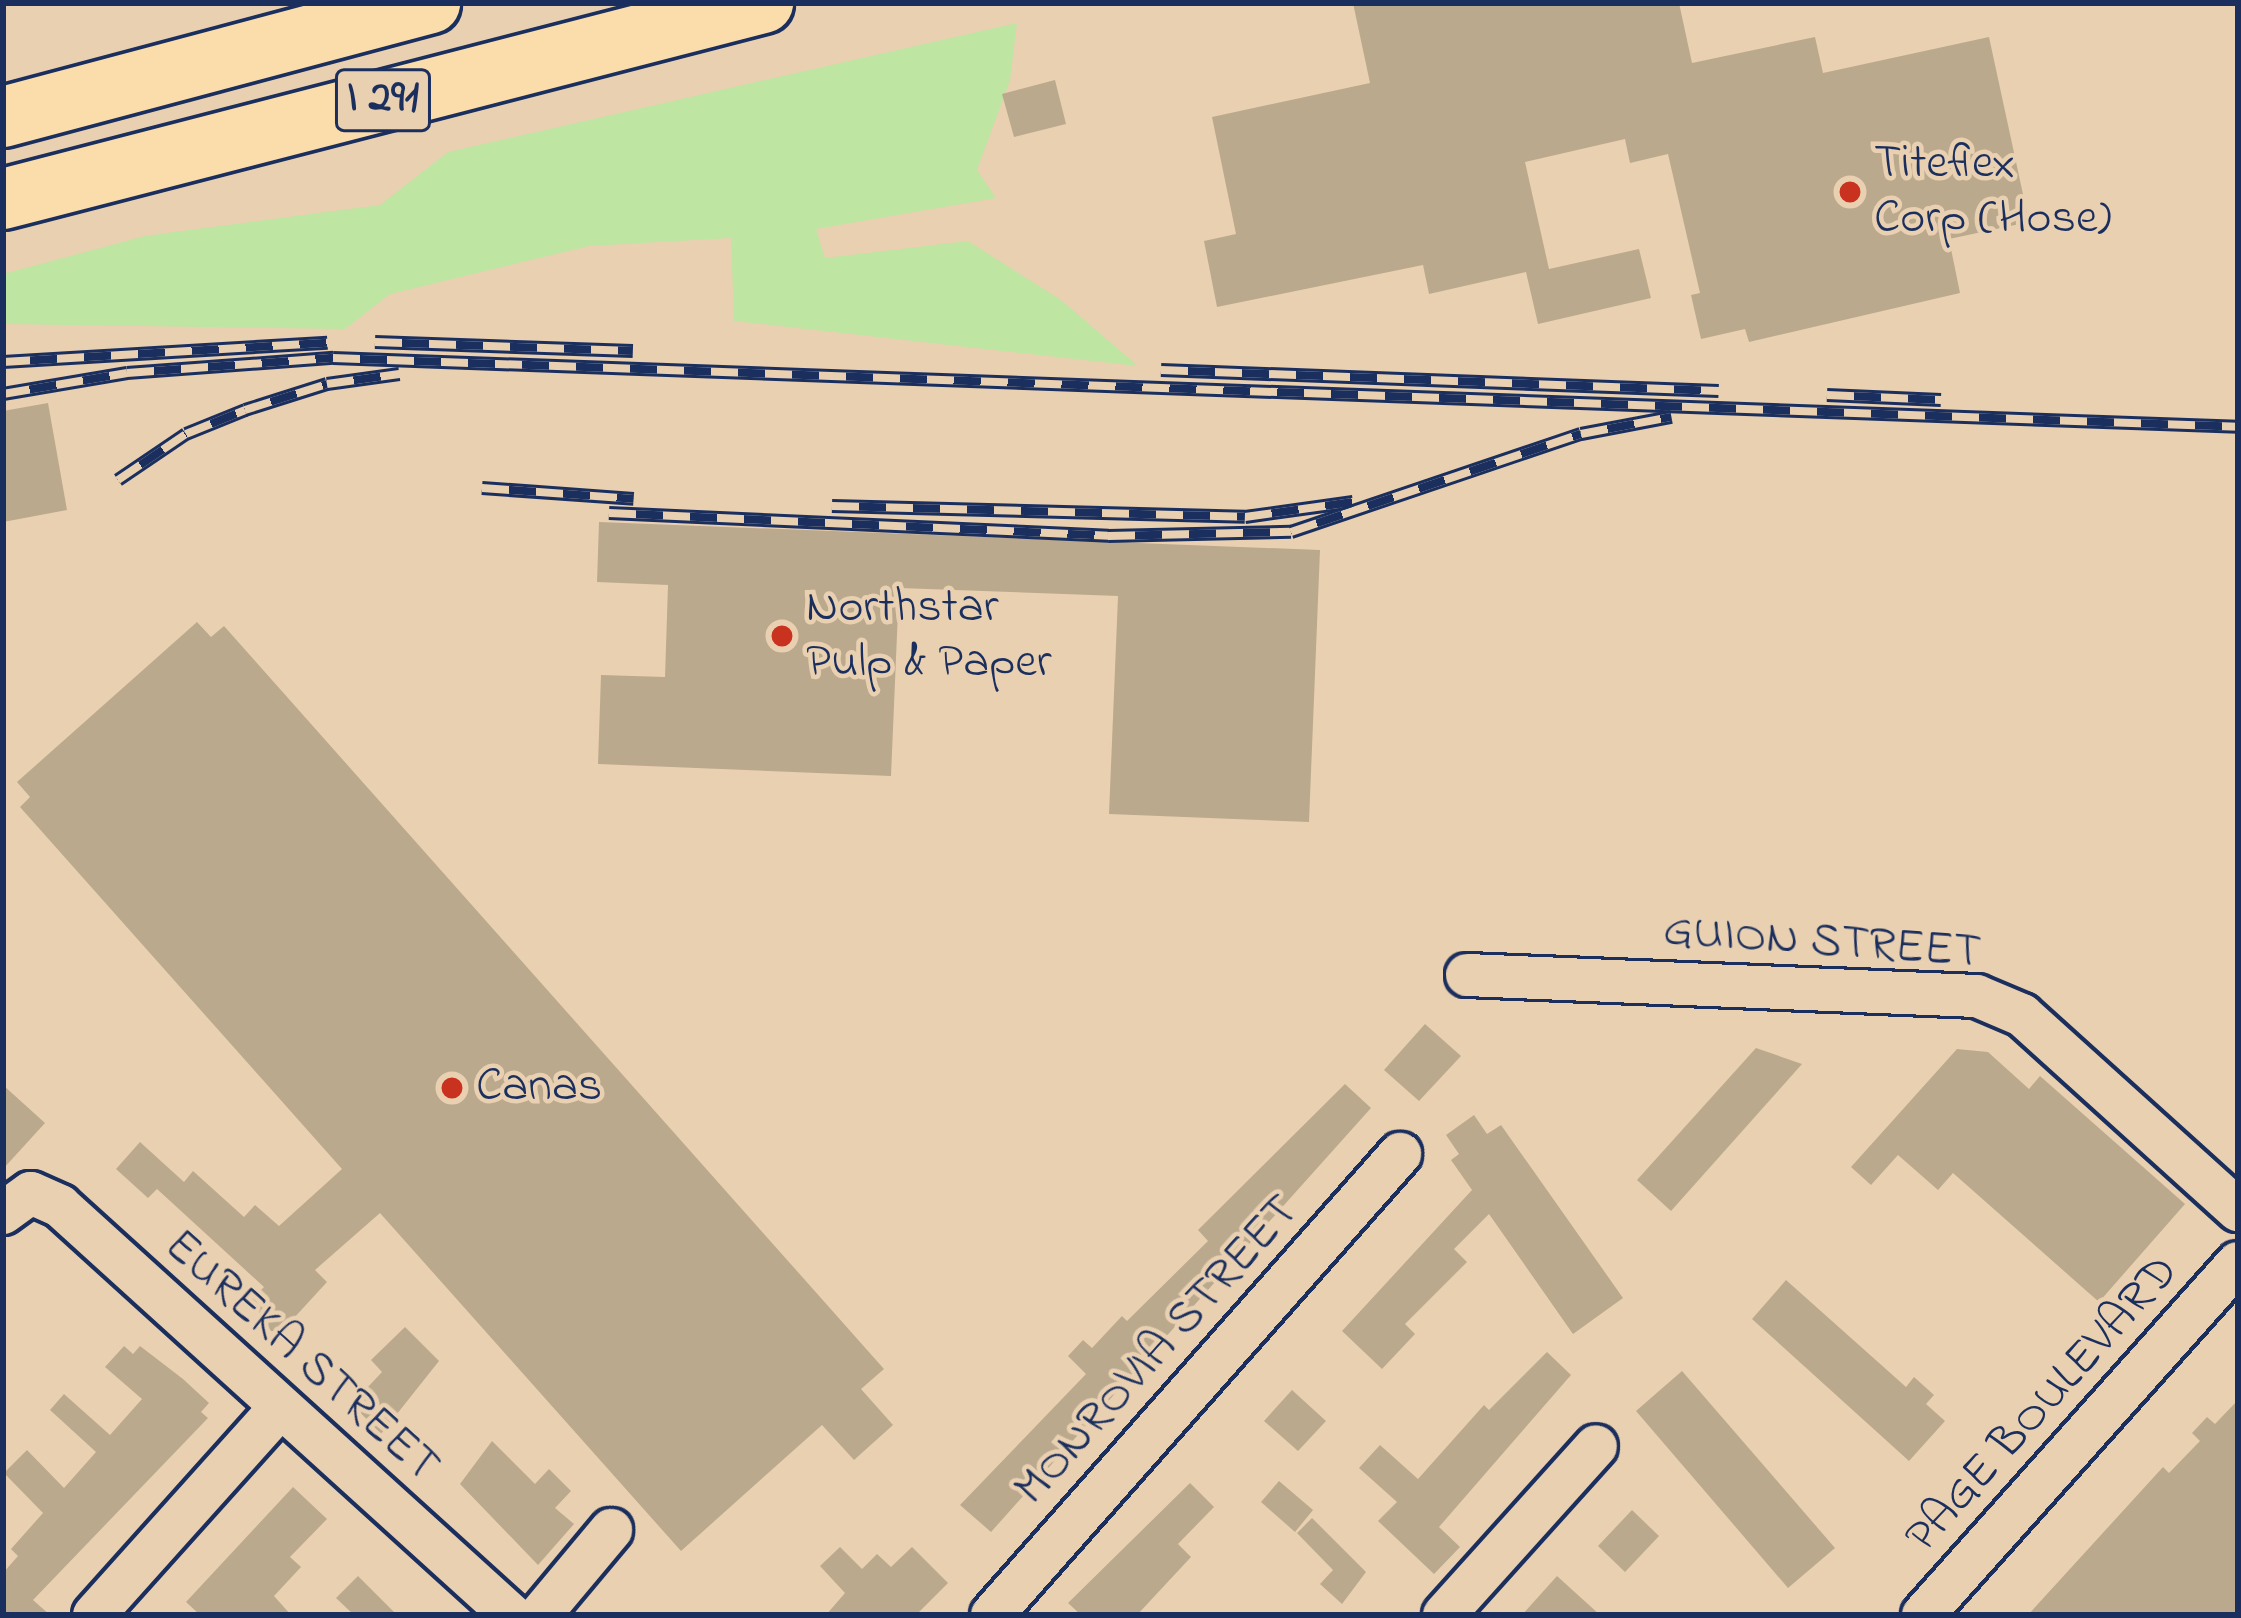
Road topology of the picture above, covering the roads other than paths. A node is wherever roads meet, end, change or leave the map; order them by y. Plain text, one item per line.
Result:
1 (430, 3) edge
2 (763, 3) edge
3 (3, 117) edge
4 (3, 200) edge
5 (1467, 976) dead end
6 (1400, 1154) dead end
7 (9, 1206) edge
8 (2238, 1210) edge
9 (2238, 1263) edge
10 (279, 1408) junction
11 (1596, 1446) dead end
12 (611, 1530) dead end
13 (94, 1615) edge
14 (512, 1615) edge
15 (540, 1615) edge
16 (992, 1615) edge
17 (1444, 1615) edge
18 (1923, 1615) edge

1 - 3 highway, I 291
2 - 4 highway, I 291
5 - 8 street, GUION STREET
6 - 16 street, MONROVIA STREET
7 - 10 street, EUREKA STREET
9 - 18 street, PAGE BOULEVARD
10 - 13 street
10 - 14 street, EUREKA STREET
11 - 17 street
12 - 15 street

